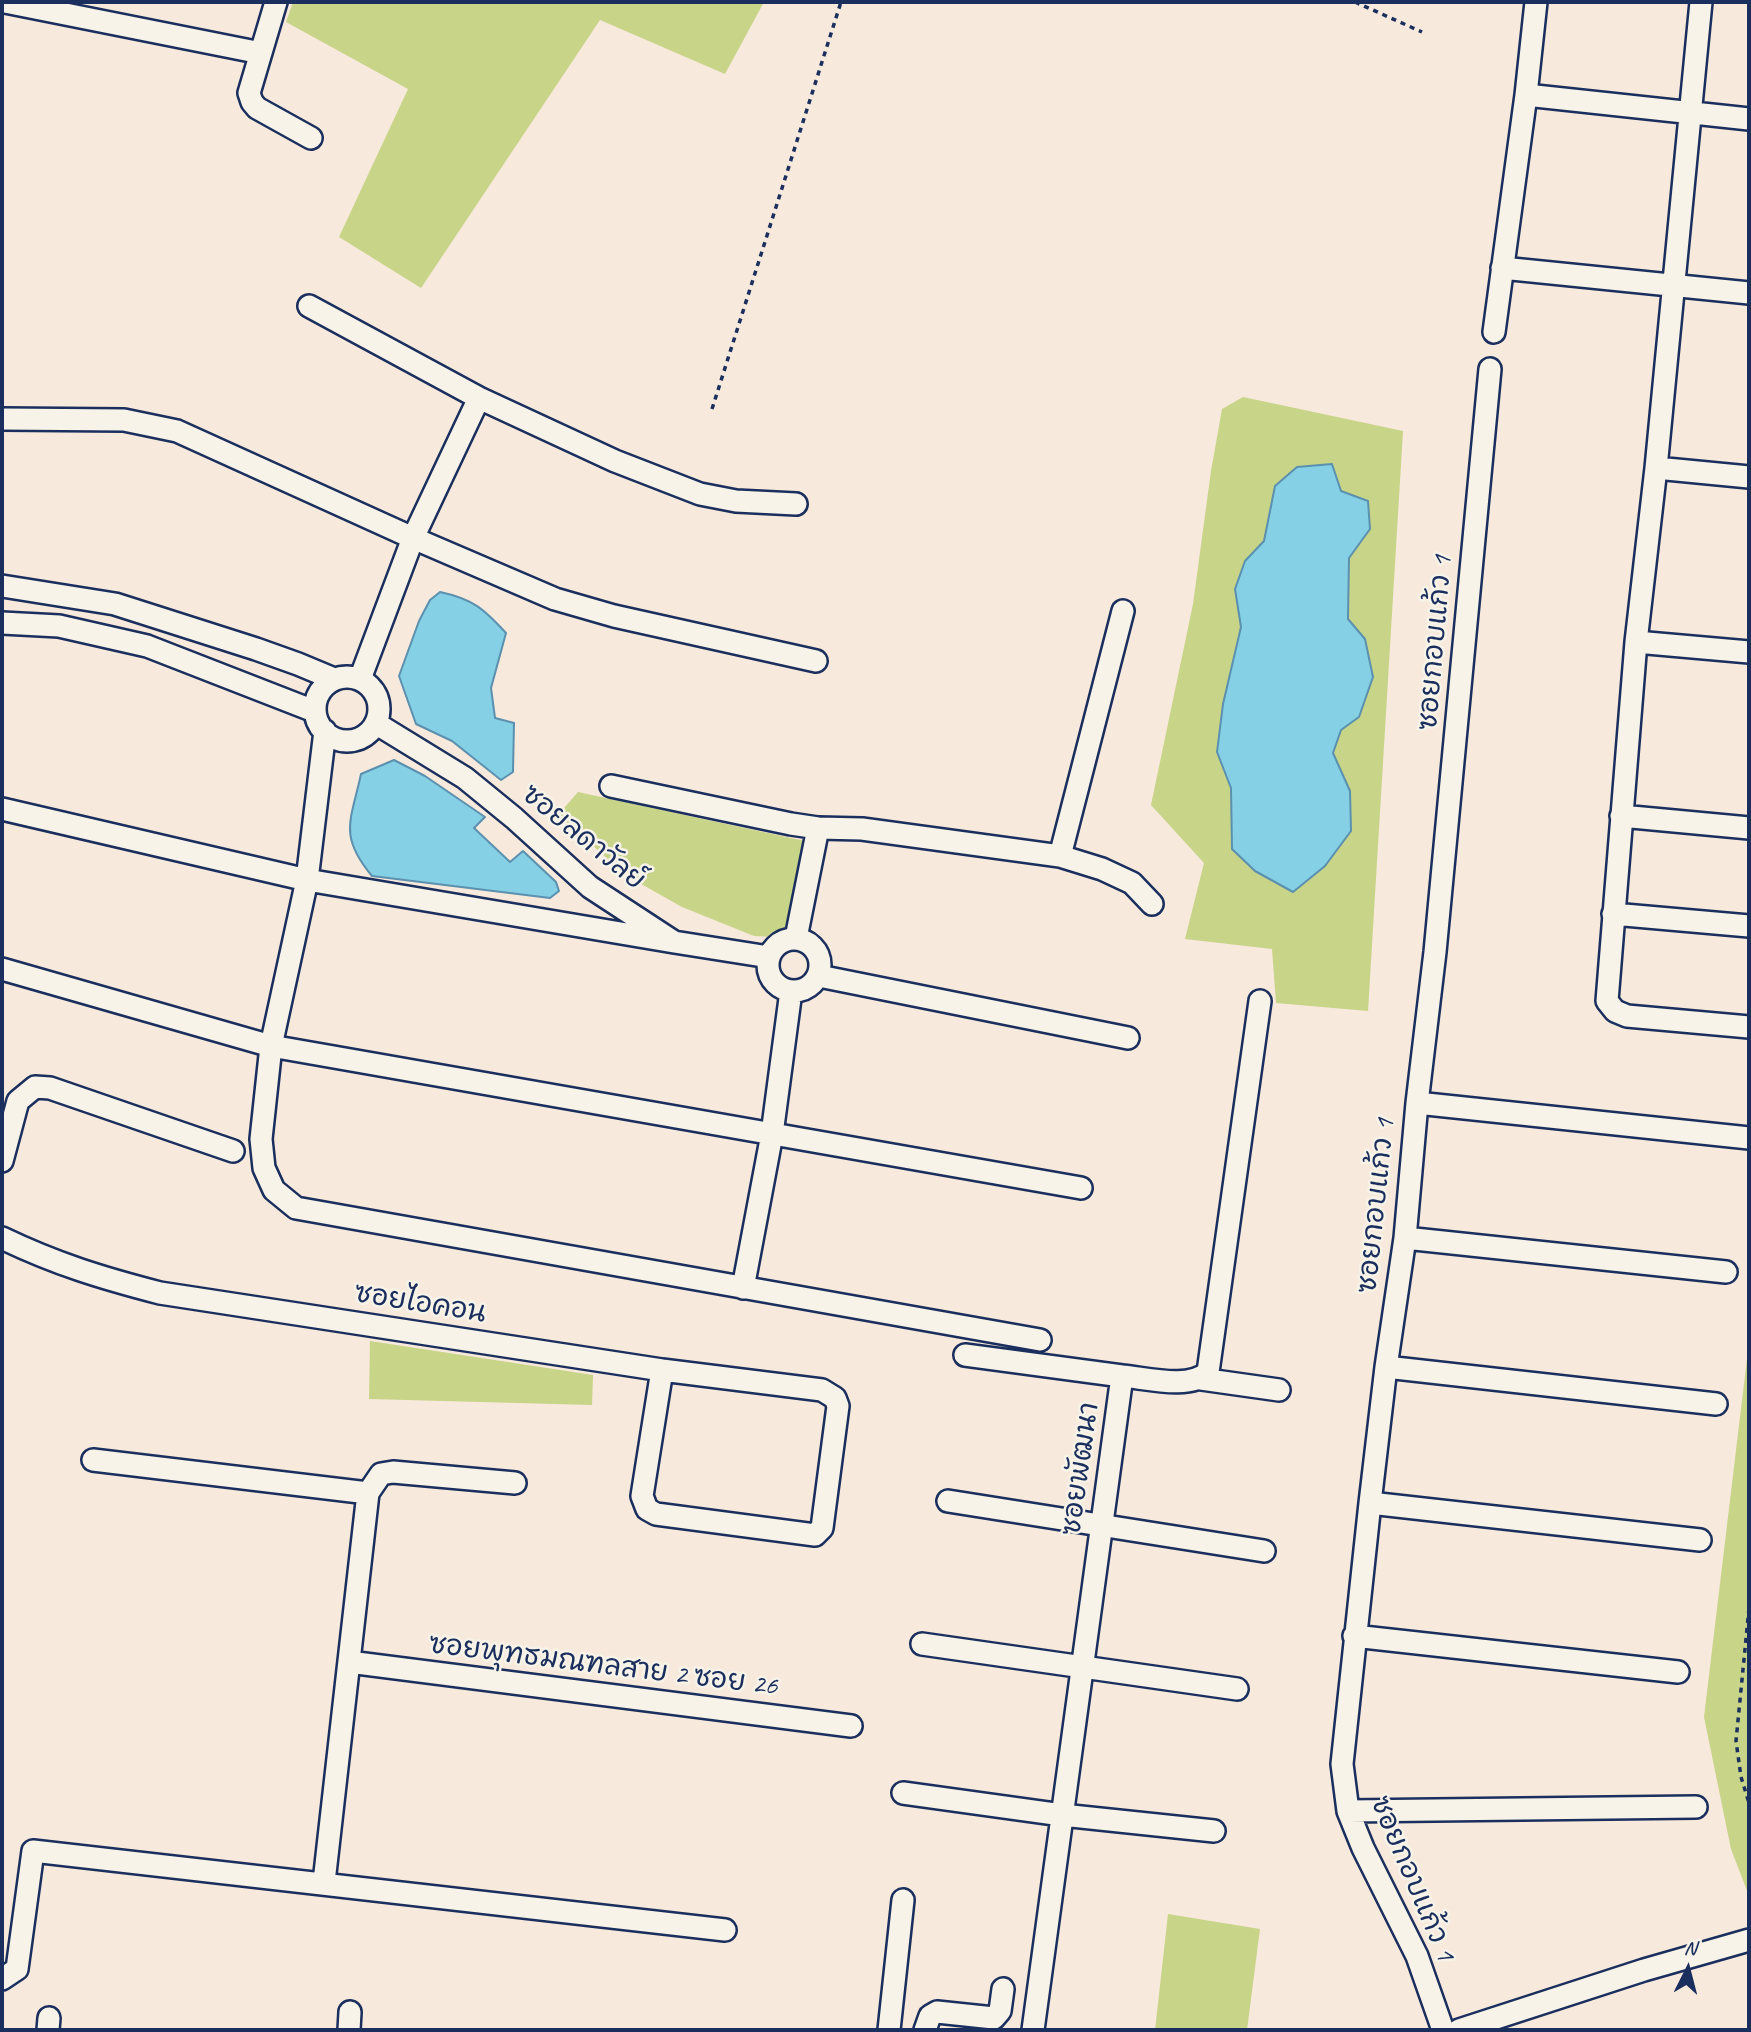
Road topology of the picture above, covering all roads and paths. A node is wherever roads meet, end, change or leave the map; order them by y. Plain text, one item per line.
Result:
1 (5, 2) edge
2 (276, 2) edge
3 (841, 2) edge
4 (1354, 2) edge
5 (1536, 2) edge
6 (1701, 2) edge
7 (1422, 32) dead end
8 (261, 53) junction
9 (1526, 94) junction
10 (1690, 113) junction
11 (1749, 119) edge
12 (311, 138) dead end
13 (1503, 268) junction
14 (1674, 285) junction
15 (1749, 293) edge
16 (309, 306) dead end
17 (1494, 332) dead end
18 (1490, 369) dead end
19 (479, 398) junction
20 (712, 409) dead end
21 (2, 419) edge
22 (1656, 468) junction
23 (1749, 477) edge
24 (796, 503) dead end
25 (413, 538) junction
26 (2, 586) edge
27 (1123, 611) dead end
28 (2, 622) edge
29 (1636, 642) junction
30 (1749, 652) edge
31 (816, 661) dead end
32 (360, 679) junction
33 (334, 680) junction
34 (314, 711) junction
35 (377, 724) junction
36 (325, 732) junction
37 (611, 786) dead end
38 (2, 809) edge
39 (1621, 816) junction
40 (818, 828) junction
41 (1749, 828) edge
42 (1060, 856) junction
43 (307, 880) junction
44 (1152, 904) dead end
45 (1613, 914) junction
46 (1749, 926) edge
47 (796, 938) junction
48 (674, 942) junction
49 (769, 957) junction
50 (2, 969) edge
51 (818, 976) junction
52 (791, 991) junction
53 (1261, 1001) dead end
54 (1749, 1027) edge
55 (1128, 1038) dead end
56 (271, 1046) junction
57 (1417, 1103) junction
58 (772, 1134) junction
59 (1749, 1138) edge
60 (233, 1151) dead end
61 (2, 1161) edge
62 (1081, 1188) dead end
63 (2, 1238) edge
64 (1405, 1238) junction
65 (1726, 1272) dead end
66 (743, 1288) junction
67 (1040, 1340) dead end
68 (965, 1355) dead end
69 (1385, 1367) junction
70 (662, 1370) junction
71 (1122, 1376) junction
72 (1201, 1379) junction
73 (1279, 1390) dead end
74 (1716, 1404) dead end
75 (93, 1460) dead end
76 (515, 1483) dead end
77 (368, 1493) junction
78 (948, 1501) dead end
79 (1370, 1503) junction
80 (1102, 1523) junction
81 (1700, 1540) dead end
82 (1264, 1550) dead end
83 (1749, 1608) edge
84 (1354, 1636) junction
85 (922, 1644) dead end
86 (349, 1662) junction
87 (1082, 1665) junction
88 (1678, 1672) dead end
89 (1237, 1689) dead end
90 (851, 1726) dead end
91 (903, 1793) dead end
92 (1749, 1803) edge
93 (1696, 1807) dead end
94 (1348, 1811) junction
95 (1062, 1815) junction
96 (1214, 1831) dead end
97 (324, 1882) junction
98 (902, 1900) dead end
99 (725, 1930) dead end
100 (1749, 1940) edge
101 (2, 1979) edge
102 (1003, 1989) dead end
103 (889, 2030) edge
104 (925, 2030) edge
105 (1033, 2030) edge
106 (1443, 2030) edge
107 (1459, 2030) edge

1 - 8 street
2 - 8 street
3 - 20 path
4 - 7 path
5 - 9 street
6 - 10 street
8 - 12 street
9 - 10 street
9 - 13 street
10 - 11 street
10 - 14 street
13 - 14 street
13 - 17 street
14 - 15 street
14 - 22 street
16 - 19 street
18 - 57 street, ซอยกอบแก้ว 1
19 - 24 street
19 - 25 street
21 - 25 street
22 - 23 street
22 - 29 street
25 - 31 street
25 - 32 street
26 - 33 street
27 - 42 street
28 - 34 street
29 - 30 street
29 - 39 street
32 - 33 street
32 - 35 street
33 - 34 street
34 - 36 street
35 - 36 street
35 - 48 street, ซอยลดาวัลย์
36 - 43 street
37 - 40 street
38 - 43 street
39 - 41 street
39 - 45 street
40 - 42 street
40 - 47 street
42 - 44 street
43 - 48 street
43 - 56 street
45 - 46 street
45 - 54 street
47 - 49 street
47 - 51 street
48 - 49 street, ซอยลดาวัลย์
49 - 52 street
50 - 56 street
51 - 52 street
51 - 55 street
52 - 58 street
53 - 72 street
56 - 58 street
56 - 66 street
57 - 59 street
57 - 64 street, ซอยกอบแก้ว 1
58 - 62 street
58 - 66 street
60 - 61 street
63 - 70 street, ซอยไอคอน
64 - 65 street
64 - 69 street, ซอยกอบแก้ว 1
66 - 67 street
68 - 71 street
69 - 74 street
69 - 79 street, ซอยกอบแก้ว 1
70 - 70 street, ซอยไอคอน
71 - 72 street, ซอยพัฒนา
71 - 80 street, ซอยพัฒนา
72 - 73 street, ซอยพัฒนา
75 - 77 street
76 - 77 street
77 - 86 street
78 - 80 street
79 - 81 street
79 - 84 street, ซอยกอบแก้ว 1
80 - 82 street
80 - 87 street, ซอยพัฒนา
83 - 92 path
84 - 88 street
84 - 94 street, ซอยกอบแก้ว 1
85 - 87 street
86 - 90 street, ซอยพุทธมณฑลสาย 2 ซอย 26
86 - 97 street
87 - 89 street
87 - 95 street, ซอยพัฒนา
91 - 95 street
93 - 94 street
94 - 106 street, ซอยกอบแก้ว 1
95 - 96 street
95 - 105 street, ซอยพัฒนา
97 - 99 street
97 - 101 street
98 - 103 street
100 - 107 street
102 - 104 street

